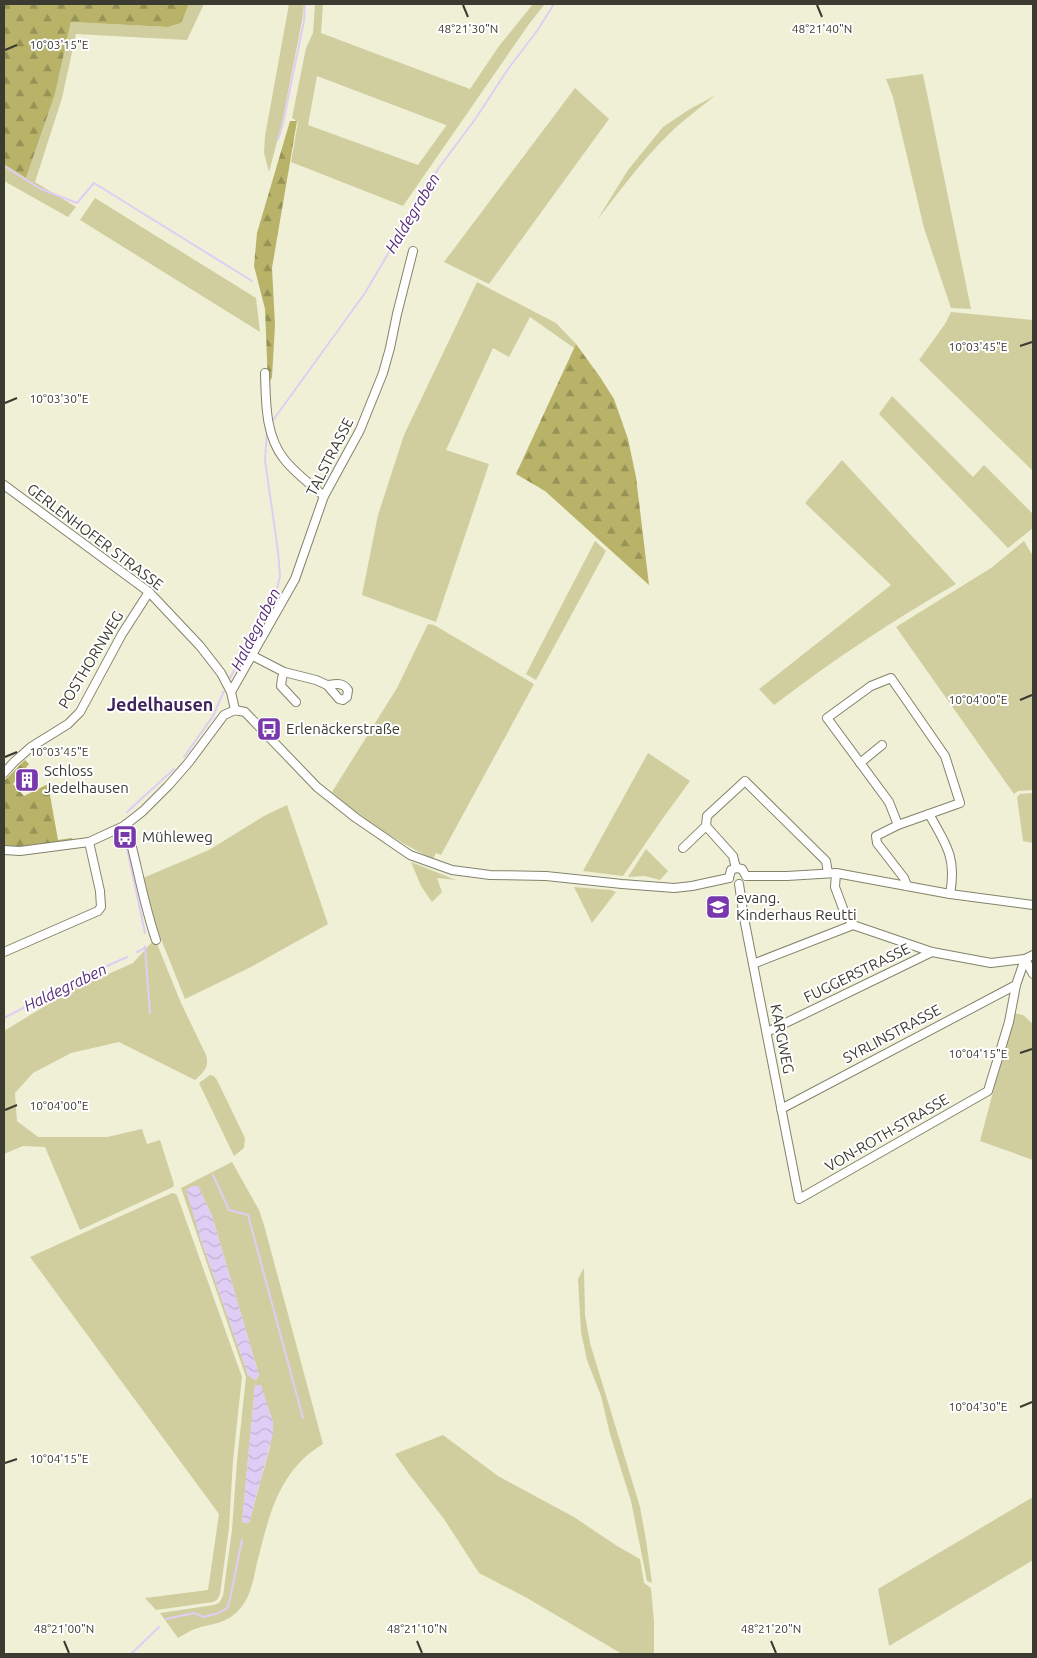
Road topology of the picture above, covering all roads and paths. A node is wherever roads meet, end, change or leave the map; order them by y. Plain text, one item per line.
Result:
1 (413, 251) dead end
2 (265, 373) dead end
3 (4, 485) edge
4 (324, 496) junction
5 (149, 592) junction
6 (253, 656) junction
7 (284, 672) junction
8 (328, 685) dead end
9 (231, 692) junction
10 (296, 702) dead end
11 (235, 710) junction
12 (882, 745) dead end
13 (860, 763) junction
14 (4, 773) edge
15 (929, 814) junction
16 (126, 824) junction
17 (898, 825) junction
18 (706, 826) junction
19 (89, 842) junction
20 (683, 848) dead end
21 (4, 850) edge
22 (736, 868) junction
23 (832, 873) junction
24 (746, 876) junction
25 (729, 878) junction
26 (739, 884) junction
27 (908, 886) junction
28 (950, 894) junction
29 (1033, 905) edge
30 (854, 925) junction
31 (156, 940) dead end
32 (4, 952) edge
33 (932, 952) junction
34 (1033, 955) edge
35 (1025, 959) junction
36 (752, 964) junction
37 (1033, 974) edge
38 (1016, 985) junction
39 (767, 1032) junction
40 (782, 1109) junction
41 (799, 1199) joint

1 - 4 street, TALSTRASSE
2 - 4 street
3 - 5 street, GERLENHOFER STRASSE
4 - 6 street, TALSTRASSE
5 - 9 street, GERLENHOFER STRASSE
5 - 14 street, POSTHORNWEG
6 - 7 street
6 - 9 street, TALSTRASSE
7 - 8 street
7 - 10 street
9 - 11 street, GERLENHOFER STRASSE
11 - 16 street
11 - 25 street
12 - 13 street
13 - 15 street
13 - 17 street
15 - 17 street
15 - 28 street
16 - 19 street
16 - 31 street
17 - 27 street
18 - 20 street
18 - 22 street
18 - 23 street
19 - 21 street
19 - 32 street
22 - 24 street
22 - 25 street
23 - 24 street
23 - 27 street
23 - 30 street
24 - 26 street
25 - 26 street
26 - 36 street, KARGWEG
27 - 28 street
28 - 29 street
30 - 33 street
30 - 36 street
33 - 35 street
33 - 39 street, FUGGERSTRASSE
34 - 35 street
35 - 37 street
35 - 38 street
36 - 39 street, KARGWEG
38 - 40 street, SYRLINSTRASSE
38 - 41 street, VON-ROTH-STRASSE
39 - 40 street, KARGWEG
40 - 41 street, KARGWEG

